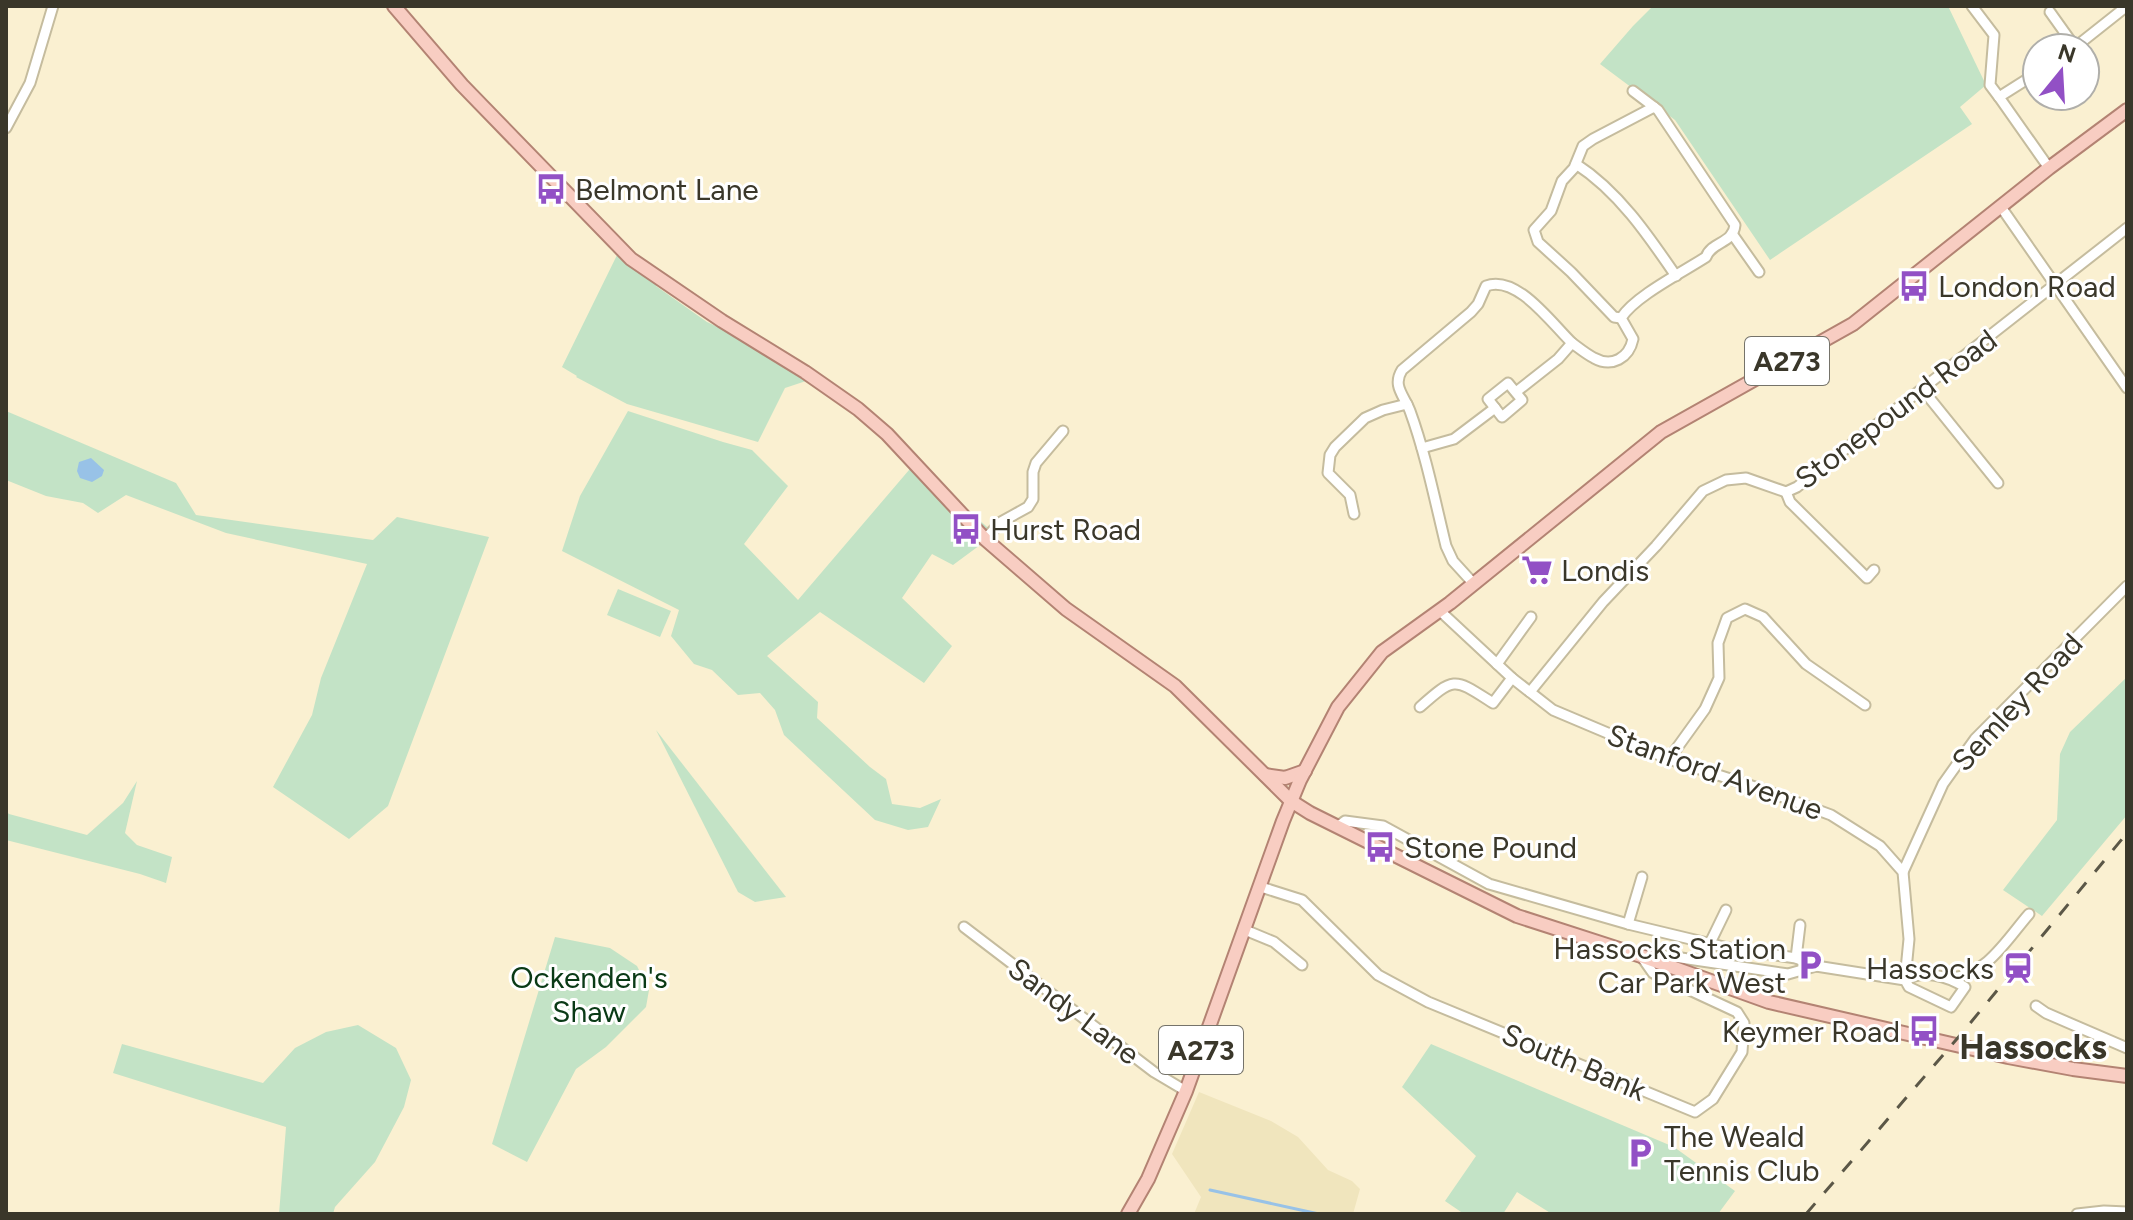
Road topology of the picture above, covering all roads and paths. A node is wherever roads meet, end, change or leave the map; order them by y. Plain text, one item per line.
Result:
1 (53, 6) edge
2 (394, 6) edge
3 (1972, 6) edge
4 (2127, 6) edge
5 (2050, 12) dead end
6 (2063, 32) edge
7 (2094, 32) edge
8 (2021, 83) edge
9 (1633, 91) dead end
10 (1999, 97) junction
11 (1654, 107) junction
12 (2127, 110) edge
13 (6, 128) edge
14 (1576, 164) junction
15 (2049, 168) junction
16 (2001, 207) junction
17 (2127, 228) edge
18 (1733, 235) junction
19 (1759, 272) dead end
20 (1676, 276) junction
21 (2056, 285) junction
22 (1621, 318) junction
23 (1572, 343) junction
24 (2127, 388) edge
25 (1923, 390) junction
26 (1516, 392) junction
27 (1407, 404) junction
28 (1495, 408) junction
29 (1063, 431) dead end
30 (1422, 448) junction
31 (1998, 483) dead end
32 (1786, 492) junction
33 (1354, 514) dead end
34 (985, 539) junction
35 (1874, 570) dead end
36 (1473, 583) junction
37 (2127, 586) edge
38 (1439, 610) junction
39 (1531, 617) dead end
40 (1497, 664) junction
41 (1512, 678) junction
42 (1530, 692) junction
43 (1865, 705) dead end
44 (1420, 707) dead end
45 (1669, 759) junction
46 (1305, 771) junction
47 (1265, 775) junction
48 (1291, 801) junction
49 (1337, 827) junction
50 (1903, 872) junction
51 (1642, 877) dead end
52 (1261, 887) junction
53 (1726, 910) dead end
54 (2029, 914) dead end
55 (1628, 924) junction
56 (1800, 925) dead end
57 (964, 927) dead end
58 (1245, 930) junction
59 (1710, 943) junction
60 (1641, 956) junction
61 (1796, 958) junction
62 (1302, 965) dead end
63 (1816, 966) junction
64 (1951, 978) junction
65 (1905, 980) junction
66 (2036, 1006) dead end
67 (2127, 1048) edge
68 (2127, 1076) edge
69 (1186, 1091) junction
70 (2127, 1212) edge
71 (1128, 1214) edge
72 (2077, 1214) edge

1 - 13 street
2 - 34 main road
3 - 10 street
4 - 7 street
5 - 6 street
8 - 10 street
9 - 11 street
10 - 15 street
11 - 14 street
11 - 18 street
12 - 15 main road, A273
14 - 20 street
14 - 22 street
15 - 16 main road, A273
16 - 21 street
16 - 36 main road, A273
17 - 21 street, Stonepound Road
18 - 19 street
18 - 20 street
20 - 22 street
21 - 24 street
21 - 25 street, Stonepound Road
22 - 23 street
23 - 26 street
23 - 27 street
25 - 31 street
25 - 32 street, Stonepound Road
26 - 28 street
26 - 28 street
27 - 30 street
27 - 33 street
28 - 30 street
29 - 34 street
30 - 36 street
32 - 35 street
32 - 42 street, Stonepound Road
34 - 47 main road
36 - 38 main road, A273
37 - 50 street, Semley Road
38 - 40 street, Stanford Avenue
38 - 46 main road, A273
39 - 40 street
40 - 41 street, Stanford Avenue
41 - 42 street, Stanford Avenue
41 - 44 street
42 - 45 street, Stanford Avenue
43 - 45 street
45 - 50 street, Stanford Avenue
46 - 47 main road
46 - 48 main road, A273
47 - 48 main road
48 - 49 main road
48 - 52 main road, A273
49 - 55 street
49 - 60 main road
50 - 65 street
51 - 55 street
52 - 58 main road, A273
52 - 60 street, South Bank
53 - 59 street
54 - 64 street
55 - 59 street
56 - 61 street
57 - 69 street, Sandy Lane
58 - 62 street
58 - 69 main road, A273
59 - 61 street
60 - 63 street
60 - 68 main road
61 - 63 street
63 - 65 street
64 - 65 street
64 - 65 street
66 - 67 street
69 - 71 main road, A273
70 - 72 street

